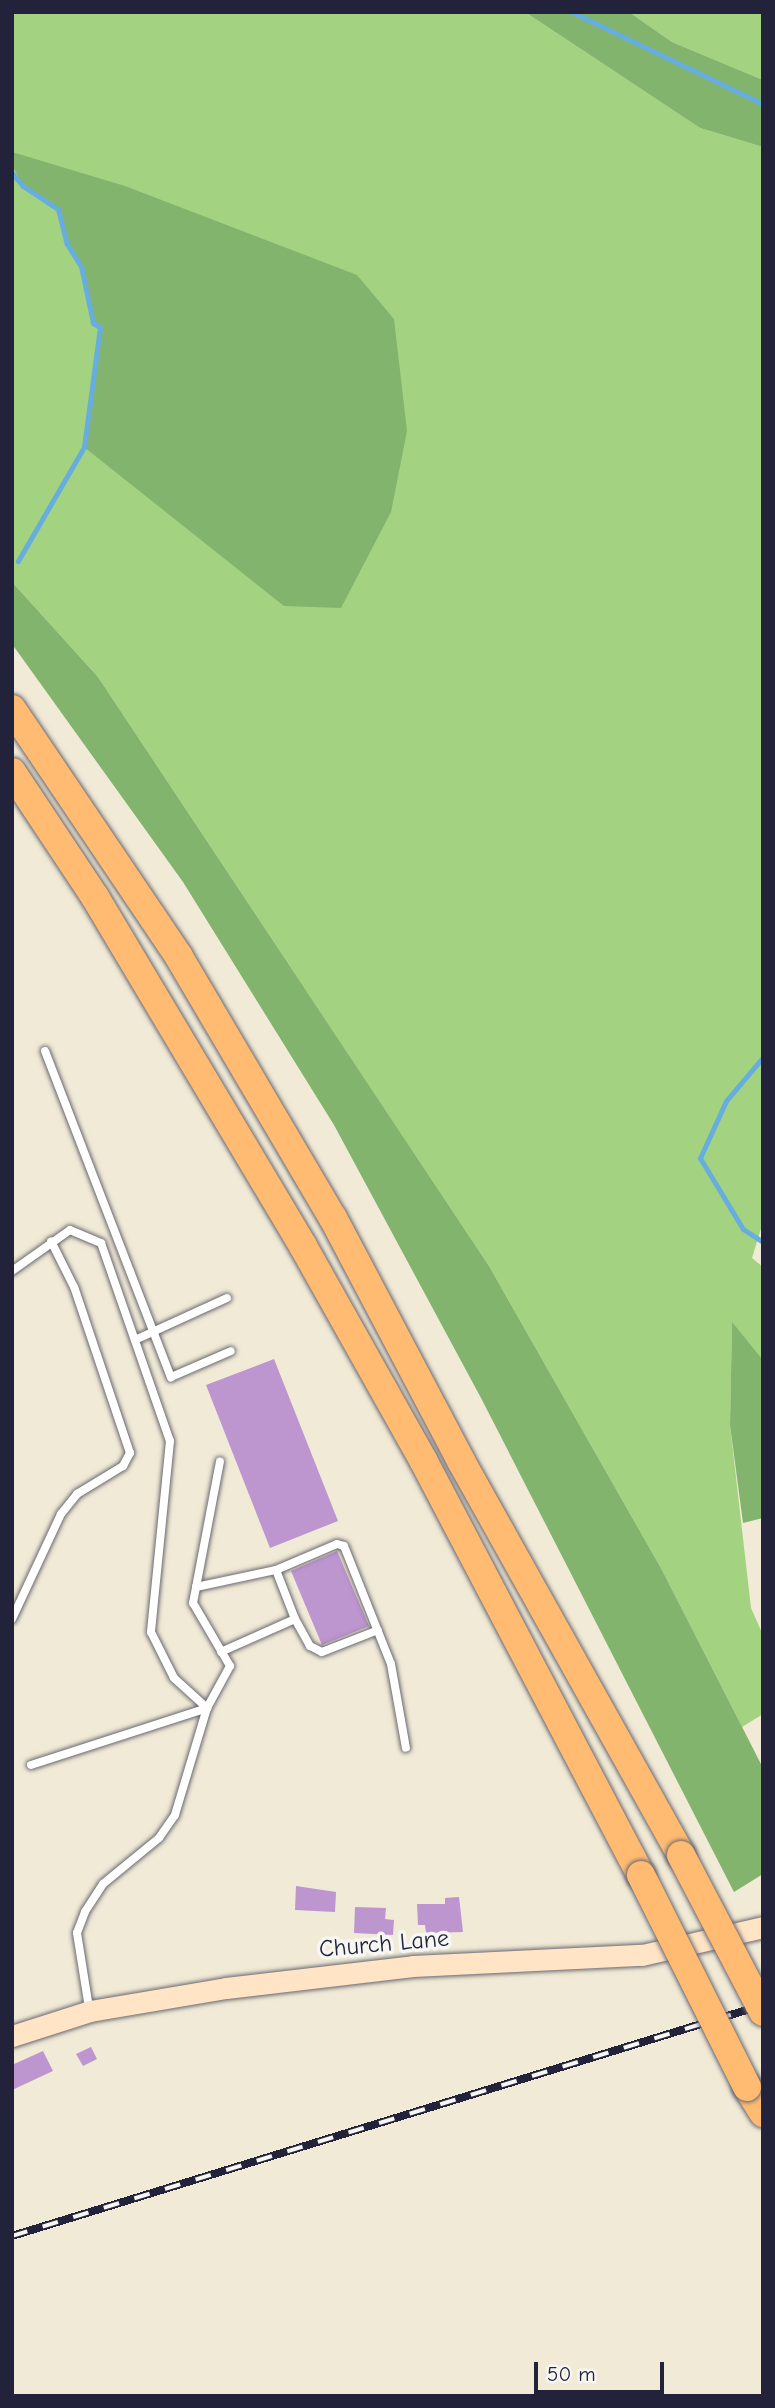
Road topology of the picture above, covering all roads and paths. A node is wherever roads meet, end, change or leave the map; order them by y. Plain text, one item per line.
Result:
1 (12, 709) edge
2 (12, 772) edge
3 (45, 1051) dead end
4 (51, 1241) junction
5 (12, 1271) edge
6 (227, 1298) dead end
7 (154, 1331) junction
8 (135, 1340) junction
9 (231, 1351) dead end
10 (219, 1462) dead end
11 (276, 1570) junction
12 (196, 1587) junction
13 (12, 1619) edge
14 (295, 1619) junction
15 (378, 1630) junction
16 (222, 1652) junction
17 (207, 1707) junction
18 (406, 1748) dead end
19 (31, 1765) dead end
20 (763, 1927) edge
21 (90, 2011) junction
22 (763, 2012) edge
23 (12, 2036) edge
24 (763, 2113) edge

1 - 22 highway, bridge
2 - 24 highway, bridge
3 - 7 lane
4 - 5 lane
4 - 8 lane
4 - 13 lane
6 - 7 lane
7 - 8 lane
7 - 9 lane
8 - 17 lane
10 - 12 lane
11 - 12 lane
11 - 14 lane
11 - 15 lane
12 - 16 lane
14 - 15 lane
14 - 16 lane
15 - 18 lane
16 - 17 lane
17 - 19 lane
17 - 21 lane
20 - 21 street, Church Lane
21 - 23 street, Church Lane

